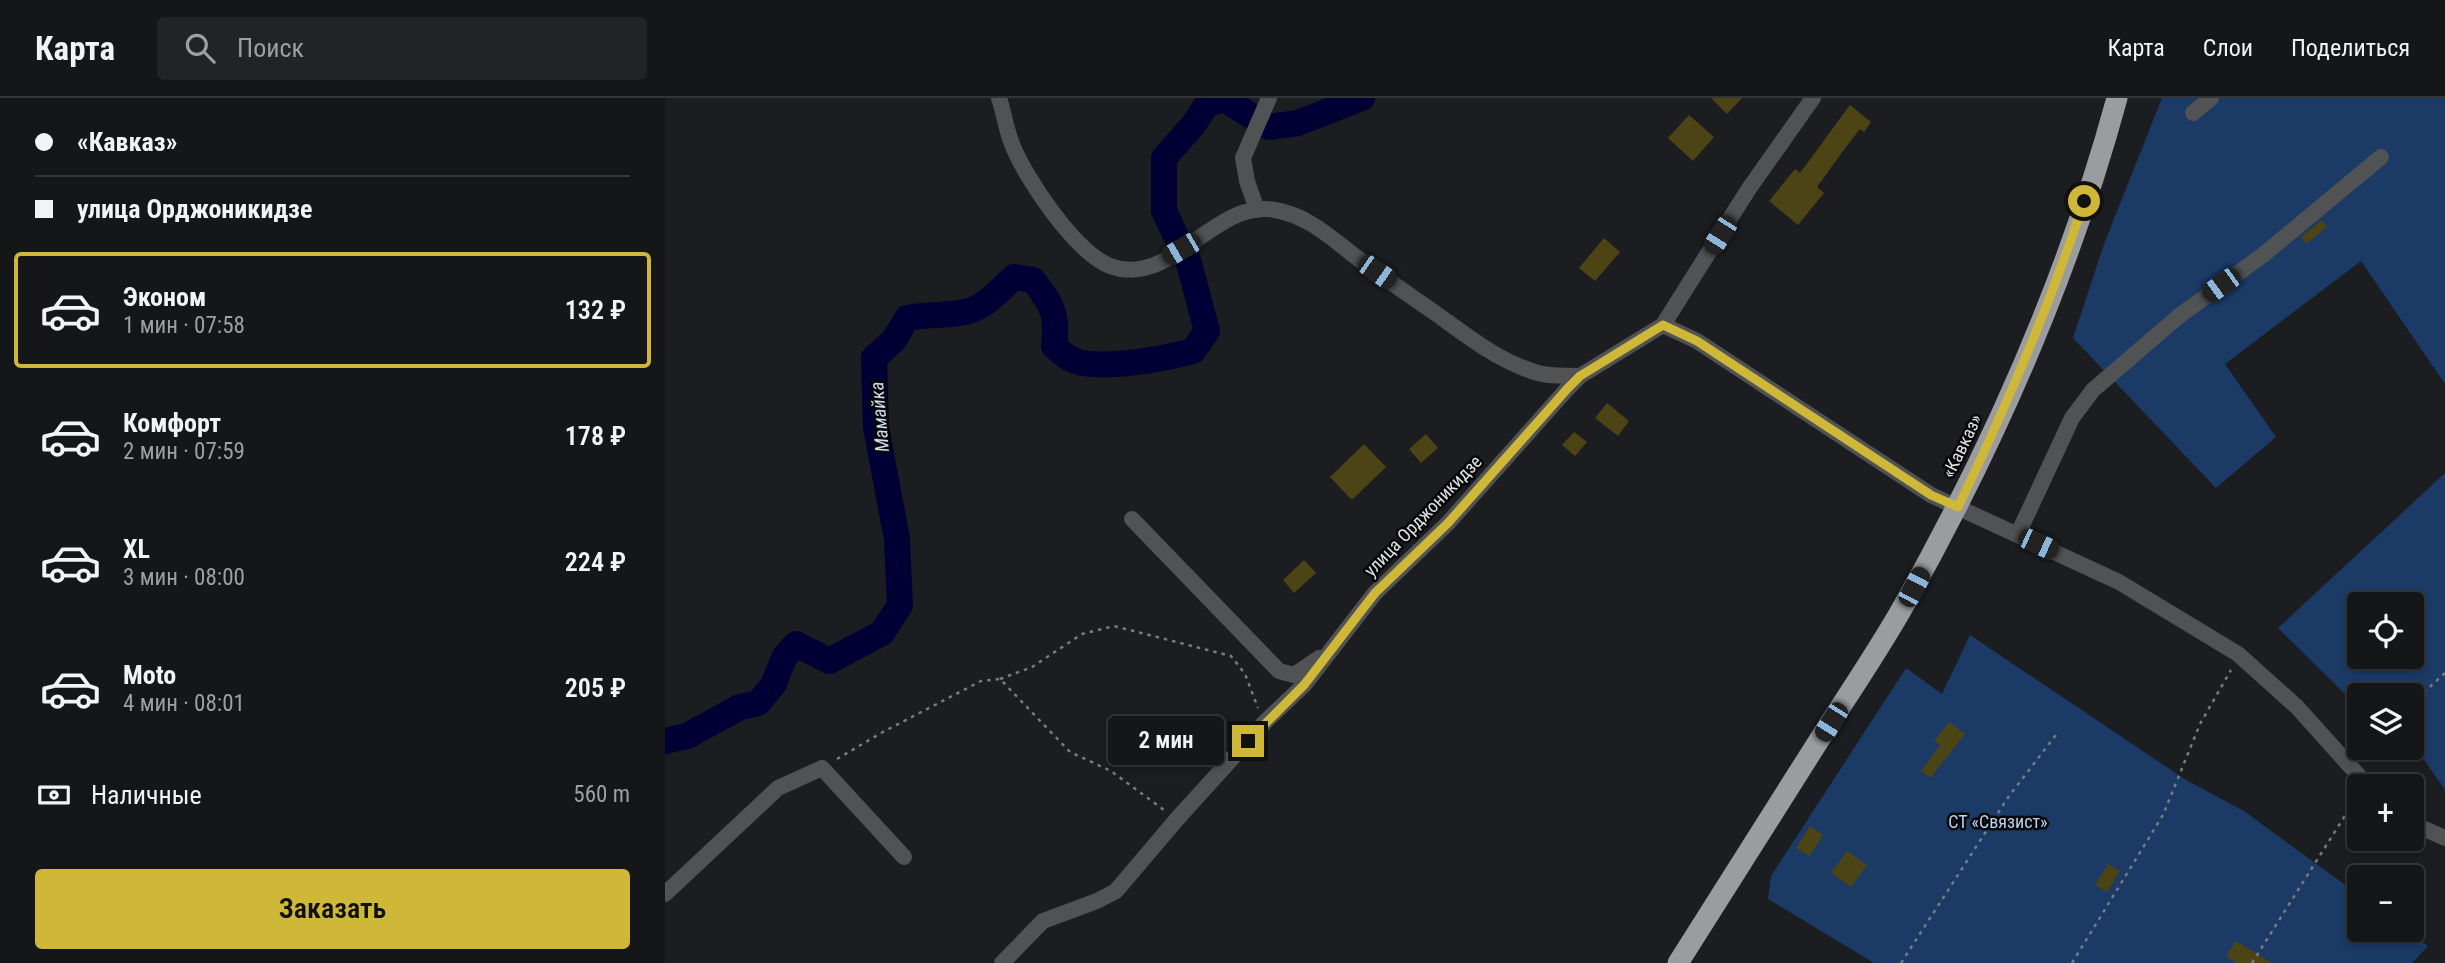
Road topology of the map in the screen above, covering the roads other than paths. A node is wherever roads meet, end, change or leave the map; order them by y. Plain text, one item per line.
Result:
1 (999, 98) edge
2 (1813, 98) edge
3 (2117, 98) edge
4 (2211, 98) edge
5 (1267, 102) edge
6 (2193, 113) dead end
7 (2381, 157) dead end
8 (1257, 210) junction
9 (1663, 325) junction
10 (1580, 376) junction
11 (1958, 507) junction
12 (1132, 519) dead end
13 (2018, 534) junction
14 (1329, 650) junction
15 (2357, 774) edge
16 (2424, 829) edge
17 (2445, 838) edge
18 (904, 857) dead end
19 (665, 894) edge
20 (1002, 963) edge
21 (1678, 963) edge

1 - 8 street
2 - 9 street, улица Орджоникидзе
3 - 11 highway, «Кавказ»
4 - 6 street
5 - 8 street
7 - 13 street
8 - 10 street
9 - 10 street, улица Орджоникидзе
9 - 11 street
10 - 14 street, улица Орджоникидзе
11 - 13 street
11 - 21 highway, «Кавказ»
12 - 14 street
13 - 15 street
14 - 20 street, улица Орджоникидзе
16 - 17 street
18 - 19 street

